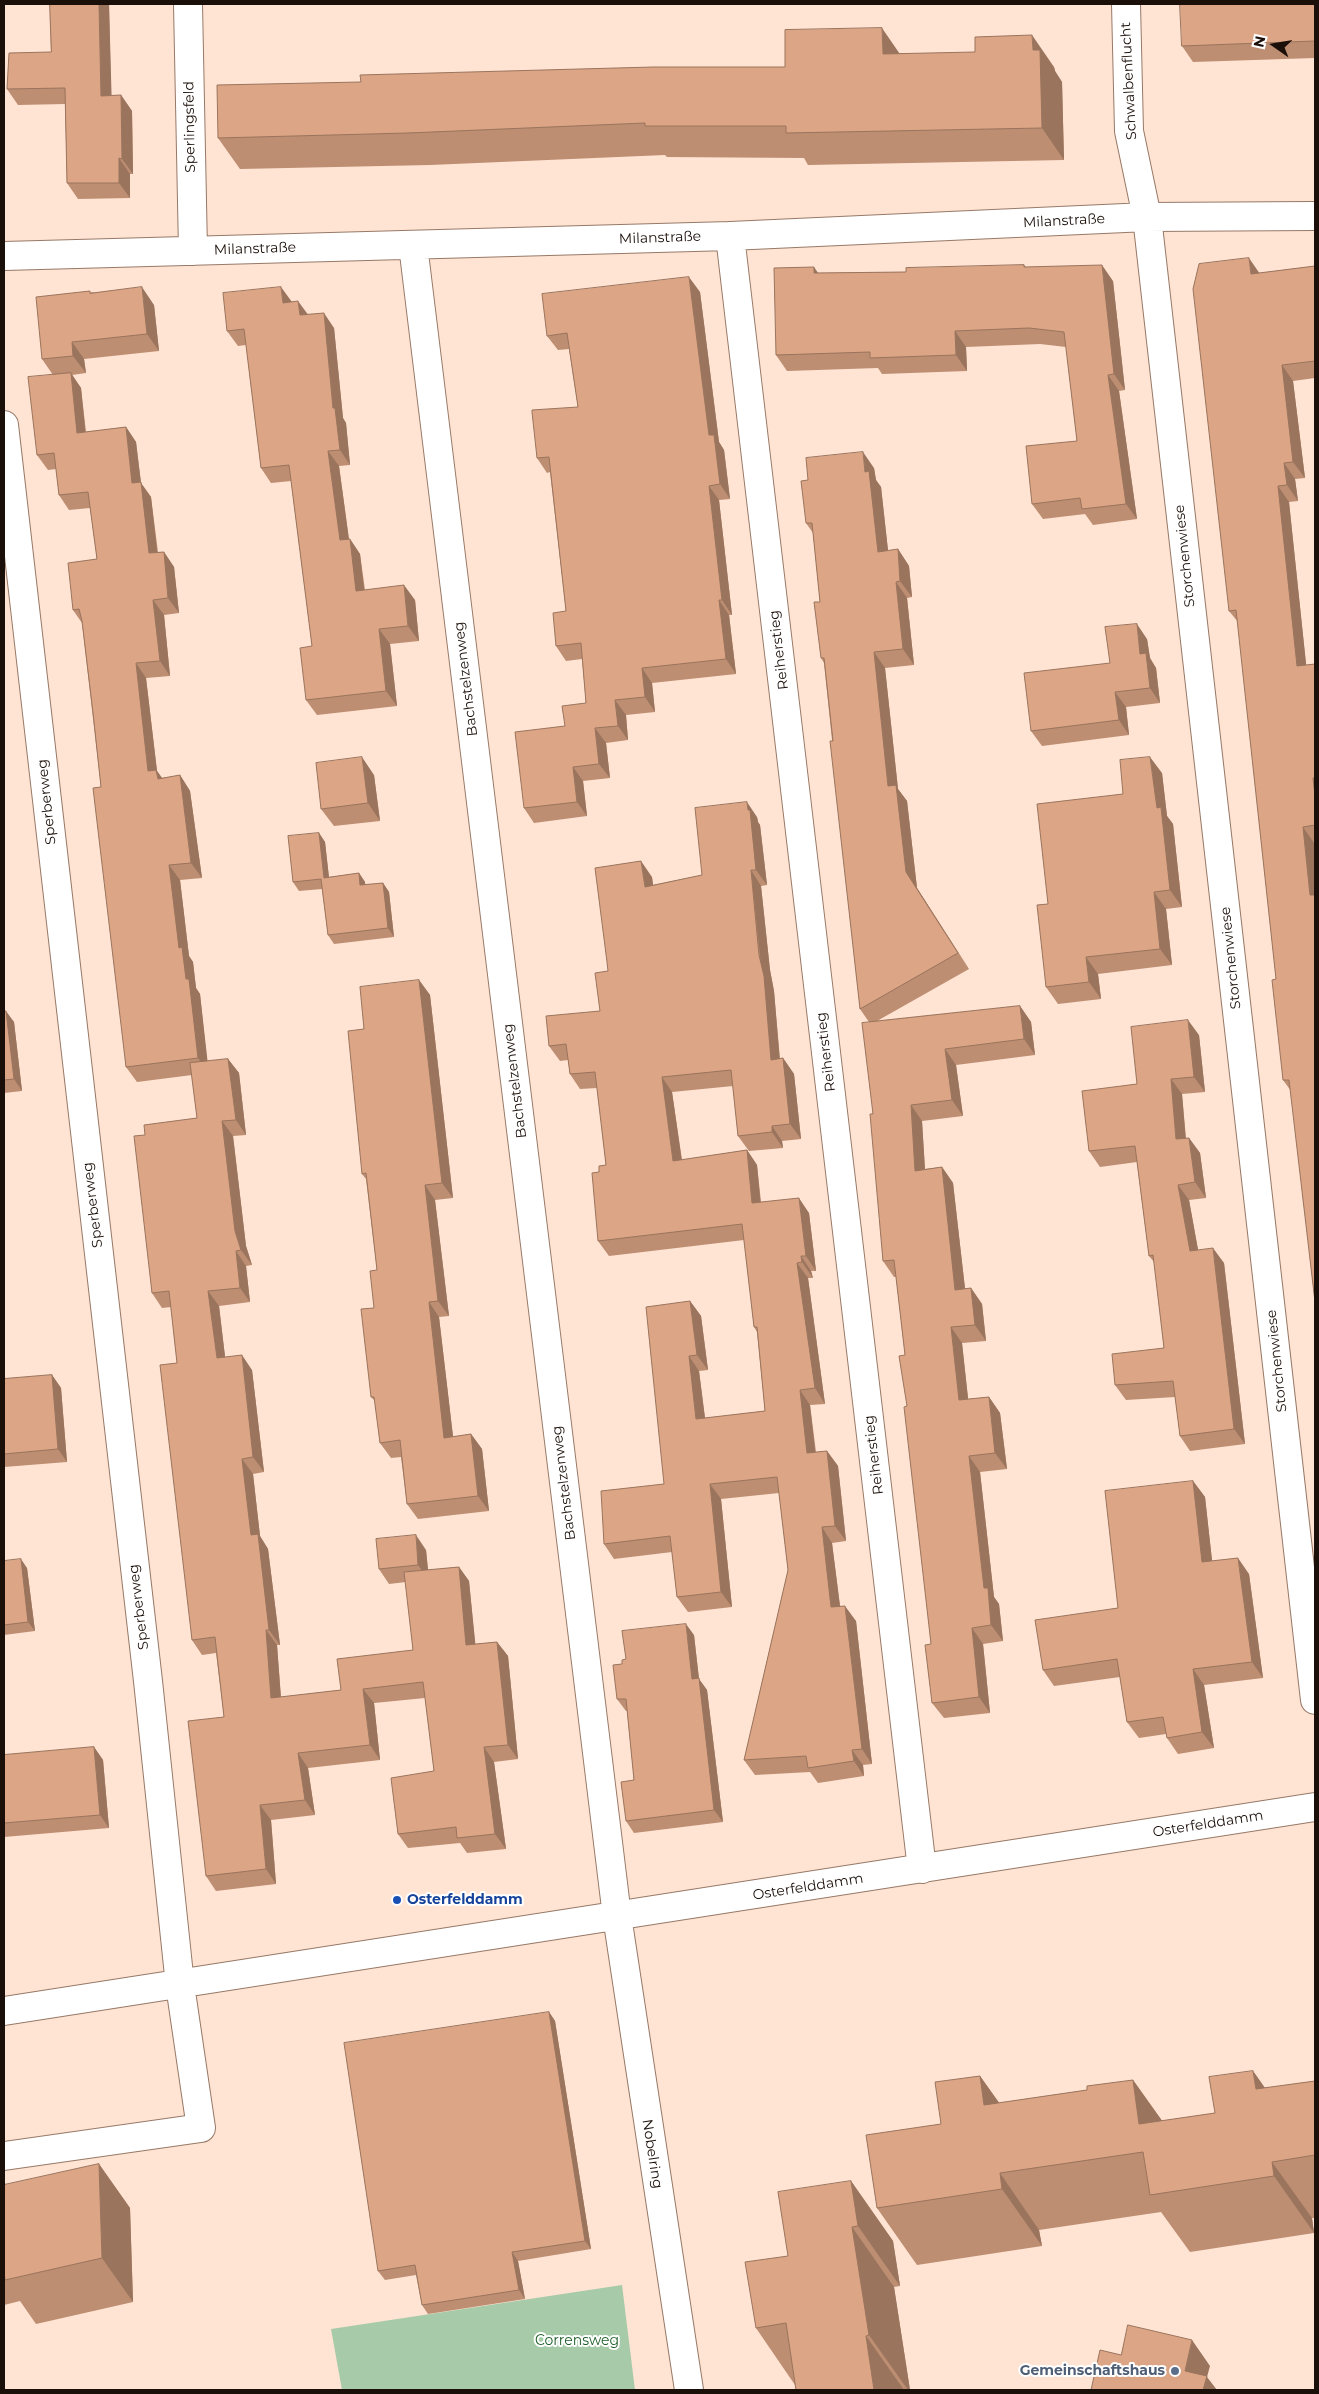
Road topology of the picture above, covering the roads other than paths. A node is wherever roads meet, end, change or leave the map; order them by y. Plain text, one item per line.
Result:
1 (188, 4) edge
2 (1126, 4) edge
3 (1315, 216) edge
4 (1147, 217) junction
5 (730, 236) junction
6 (413, 245) junction
7 (192, 251) junction
8 (4, 256) edge
9 (4, 425) edge
10 (1315, 1700) edge
11 (1315, 1807) edge
12 (922, 1869) junction
13 (617, 1916) junction
14 (180, 1985) junction
15 (4, 2011) edge
16 (4, 2156) edge
17 (689, 2390) edge

1 - 7 street, Sperlingsfeld
2 - 4 street, Schwalbenflucht
3 - 4 street, Milanstraße
4 - 5 street, Milanstraße
4 - 10 street, Storchenwiese
5 - 6 street, Milanstraße
5 - 12 street, Reiherstieg
6 - 7 street, Milanstraße
6 - 13 street, Bachstelzenweg
7 - 8 street, Milanstraße
9 - 14 street, Sperberweg
11 - 12 street, Osterfelddamm
12 - 13 street, Osterfelddamm
13 - 14 street, Osterfelddamm
13 - 17 street, Nobelring
14 - 15 street, Osterfelddamm
14 - 16 street, Sperberweg

